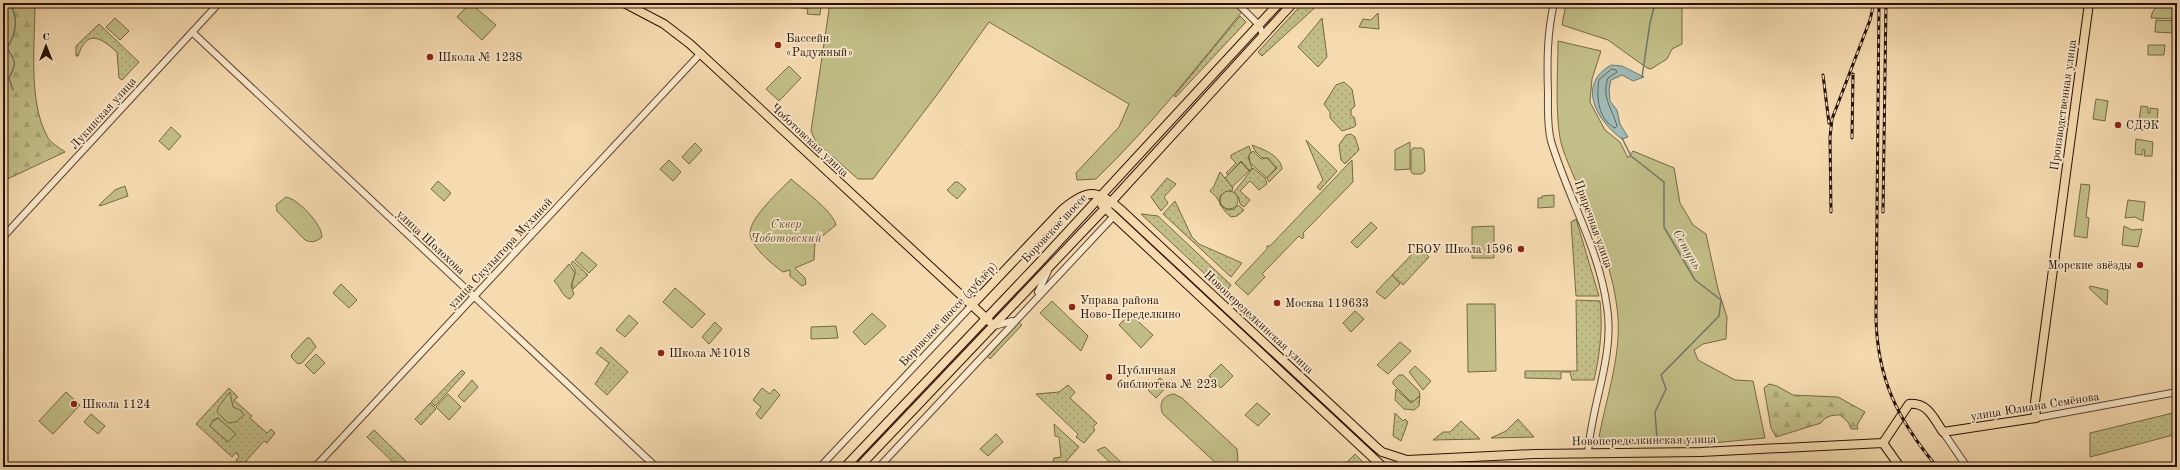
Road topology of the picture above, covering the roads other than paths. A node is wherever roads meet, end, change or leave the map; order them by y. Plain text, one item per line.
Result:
1 (219, 3) edge
2 (624, 3) edge
3 (1237, 3) edge
4 (1279, 3) edge
5 (1294, 3) edge
6 (1554, 3) edge
7 (2089, 3) edge
8 (1259, 25) junction
9 (192, 32) junction
10 (1263, 35) junction
11 (701, 53) junction
12 (1099, 197) junction
13 (1108, 204) junction
14 (1114, 216) junction
15 (3, 238) edge
16 (1051, 263) junction
17 (1036, 297) junction
18 (474, 298) junction
19 (972, 306) junction
20 (986, 318) junction
21 (1014, 320) junction
22 (994, 326) junction
23 (2177, 392) edge
24 (2036, 418) junction
25 (1943, 432) junction
26 (1883, 443) junction
27 (1588, 453) junction
28 (1405, 460) junction
29 (315, 467) edge
30 (656, 467) edge
31 (820, 467) edge
32 (845, 467) edge
33 (859, 467) edge
34 (879, 467) edge
35 (1383, 467) edge
36 (1397, 467) edge
37 (1900, 467) edge
38 (1967, 467) edge

1 - 9 street, Лукинская улица
2 - 11 main road, Чоботовская улица
3 - 8 street
4 - 8 main road, Боровское шоссе
5 - 10 main road, Боровское шоссе
6 - 27 street, Приречная улица
7 - 24 main road, Производственная улица
8 - 10 street
8 - 12 main road, Боровское шоссе
9 - 15 street, Лукинская улица
9 - 18 street, улица Шолохова
10 - 13 main road, Боровское шоссе
11 - 18 street, улица Скульптора Мухиной
11 - 19 main road, Чоботовская улица
12 - 13 main road, Новопеределкинская улица
12 - 19 main road, Боровское шоссе (дублёр)
12 - 20 main road, Боровское шоссе
13 - 14 main road, Новопеределкинская улица
13 - 16 main road, Боровское шоссе
13 - 28 main road, Новопеределкинская улица
14 - 17 street
14 - 35 main road, Новопеределкинская улица
16 - 17 street
16 - 22 main road, Боровское шоссе
17 - 21 street
18 - 29 street, улица Скульптора Мухиной
18 - 30 street, улица Шолохова
19 - 20 main road, Чоботовская улица
19 - 31 street, Боровское шоссе (дублёр)
20 - 22 main road, Чоботовская улица
20 - 32 main road, Боровское шоссе
21 - 22 street
21 - 34 street
22 - 33 main road, Боровское шоссе
23 - 24 street, улица Юлиана Семёнова
24 - 25 main road, улица Юлиана Семёнова
25 - 26 main road
25 - 38 street
26 - 27 main road, Новопеределкинская улица
26 - 37 main road
27 - 28 main road, Новопеределкинская улица
28 - 36 main road

